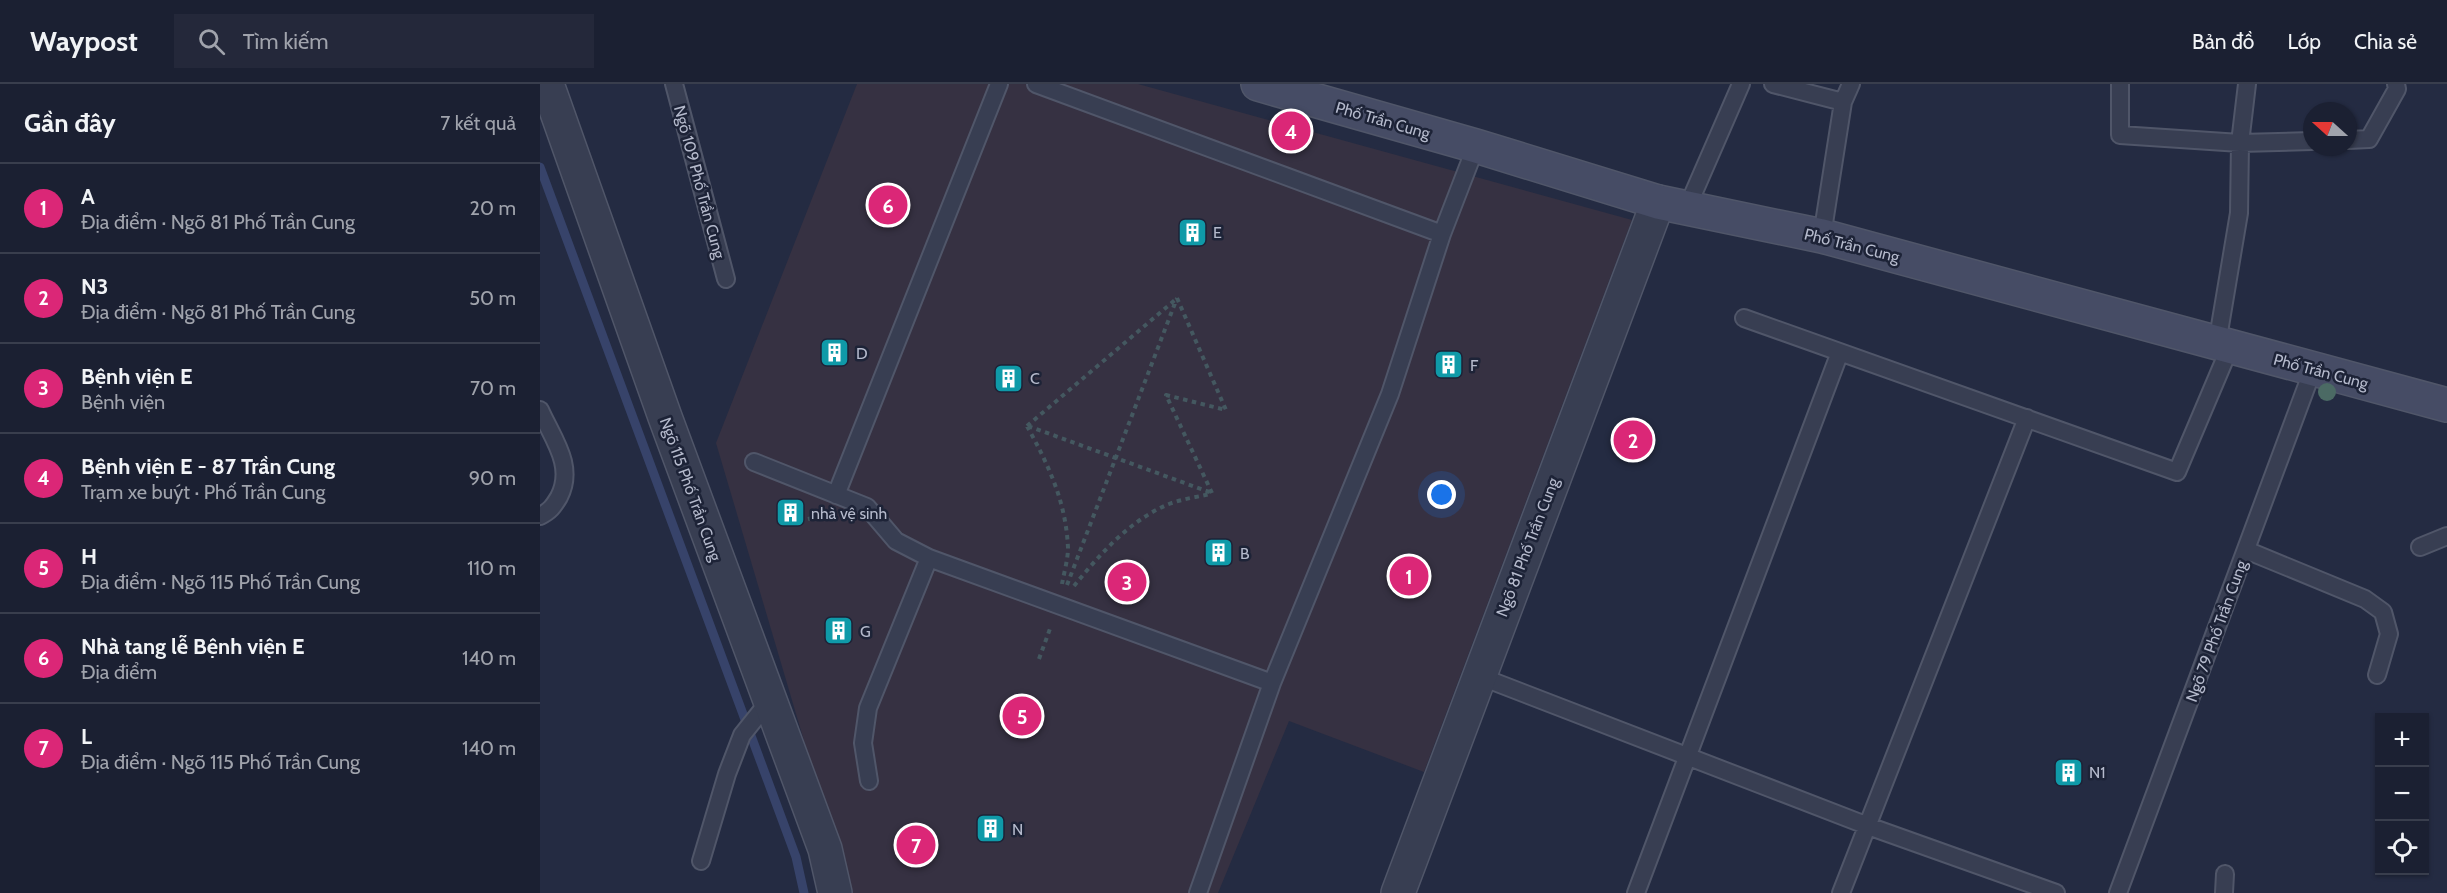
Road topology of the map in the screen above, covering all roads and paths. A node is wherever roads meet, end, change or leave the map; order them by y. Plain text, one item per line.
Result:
1 (547, 84) edge
2 (674, 84) edge
3 (999, 84) edge
4 (1036, 84) edge
5 (1258, 84) edge
6 (1741, 84) edge
7 (1773, 84) edge
8 (1851, 84) edge
9 (2120, 84) edge
10 (2247, 84) edge
11 (2396, 84) edge
12 (1843, 102) junction
13 (2357, 140) edge
14 (2303, 141) edge
15 (2240, 143) junction
16 (1476, 146) junction
17 (1672, 205) junction
18 (1442, 234) junction
19 (1822, 236) junction
20 (726, 279) dead end
21 (1177, 298) junction
22 (1744, 318) dead end
23 (2224, 346) junction
24 (1840, 352) junction
25 (2313, 369) junction
26 (2447, 405) edge
27 (540, 410) edge
28 (2027, 418) junction
29 (1027, 426) junction
30 (1116, 458) junction
31 (754, 462) dead end
32 (1212, 493) junction
33 (836, 495) junction
34 (540, 516) edge
35 (2447, 536) edge
36 (2420, 546) dead end
37 (2246, 550) junction
38 (929, 558) junction
39 (1059, 606) junction
40 (1039, 658) dead end
41 (2377, 675) dead end
42 (1479, 676) junction
43 (1272, 683) junction
44 (763, 710) junction
45 (1687, 757) junction
46 (869, 781) dead end
47 (1868, 826) junction
48 (701, 861) dead end
49 (2225, 874) dead end
50 (835, 893) edge
51 (1198, 893) edge
52 (1398, 893) edge
53 (1636, 893) edge
54 (1841, 893) edge
55 (2056, 893) edge
56 (2118, 893) edge
57 (2224, 893) edge

1 - 44 street, Ngõ 115 Phố Trần Cung
2 - 20 lane, Ngõ 109 Phố Trần Cung
3 - 33 lane
4 - 18 lane
5 - 16 main road, Phố Trần Cung
6 - 17 lane
7 - 12 lane
8 - 12 lane
9 - 15 lane
10 - 15 lane
11 - 13 lane
12 - 19 lane
14 - 15 lane
15 - 23 lane
16 - 17 main road, Phố Trần Cung
16 - 18 lane
17 - 19 main road, Phố Trần Cung
17 - 42 street, Ngõ 81 Phố Trần Cung
18 - 43 lane
19 - 23 main road, Phố Trần Cung
21 - 29 path
21 - 30 path
21 - 32 path
22 - 24 lane
23 - 25 main road, Phố Trần Cung
23 - 28 lane
24 - 28 lane
24 - 45 lane
25 - 26 main road, Phố Trần Cung
25 - 37 lane, Ngõ 79 Phố Trần Cung
27 - 34 lane
28 - 47 lane
29 - 30 path
29 - 39 path
30 - 32 path
30 - 39 path
31 - 33 lane
32 - 39 path
33 - 38 lane
35 - 36 lane
37 - 41 lane
37 - 56 lane, Ngõ 79 Phố Trần Cung
38 - 39 lane
38 - 46 lane
39 - 40 path
39 - 43 lane
42 - 45 lane
42 - 52 street, Ngõ 81 Phố Trần Cung
43 - 51 lane
44 - 48 lane
44 - 50 street, Ngõ 115 Phố Trần Cung
45 - 47 lane
45 - 53 lane
47 - 54 lane
47 - 55 lane
49 - 57 lane

